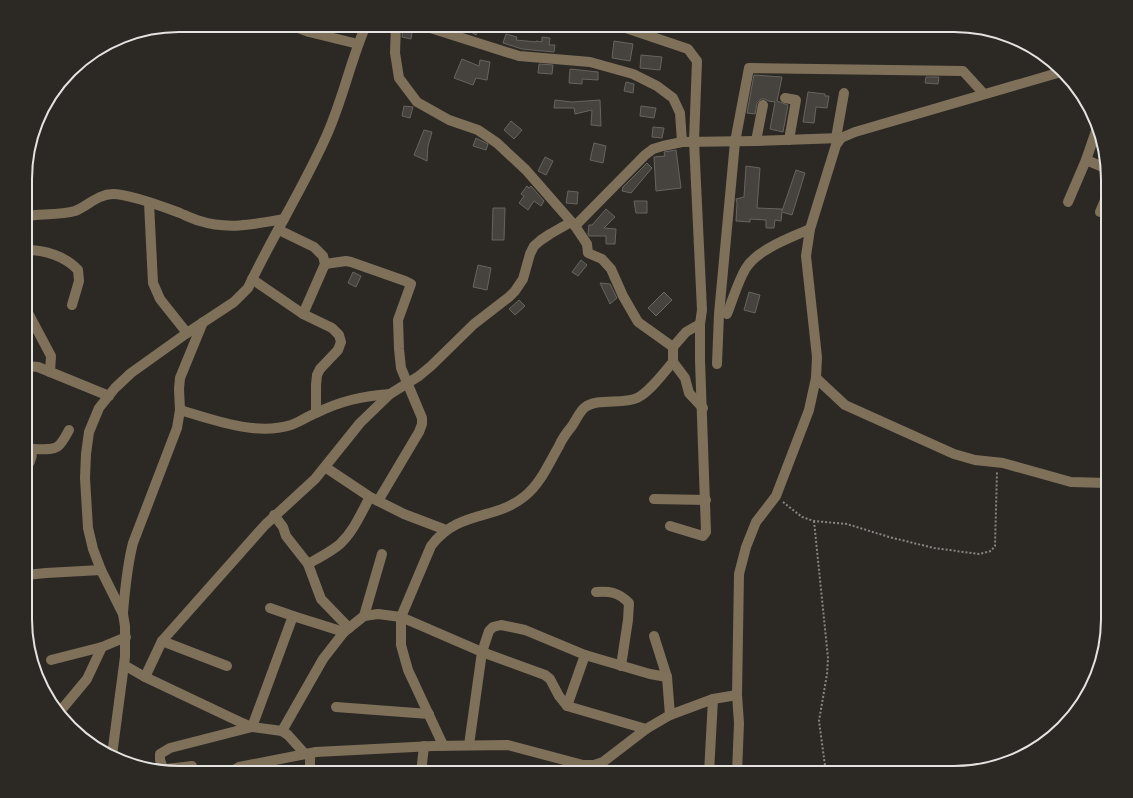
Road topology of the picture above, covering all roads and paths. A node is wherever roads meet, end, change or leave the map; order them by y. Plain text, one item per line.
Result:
1 (309, 32) edge
2 (363, 32) edge
3 (396, 32) edge
4 (443, 32) edge
5 (638, 32) edge
6 (358, 44) junction
7 (1056, 73) edge
8 (844, 93) dead end
9 (984, 94) junction
10 (785, 98) dead end
11 (763, 105) dead end
12 (1094, 136) edge
13 (839, 138) junction
14 (789, 140) junction
15 (694, 141) junction
16 (756, 141) junction
17 (682, 142) junction
18 (735, 142) junction
19 (1086, 160) junction
20 (1101, 166) edge
21 (1068, 202) dead end
22 (149, 203) junction
23 (32, 215) edge
24 (284, 219) junction
25 (573, 224) junction
26 (810, 229) junction
27 (279, 230) junction
28 (32, 250) edge
29 (325, 264) junction
30 (252, 279) junction
31 (72, 305) dead end
32 (702, 310) junction
33 (303, 314) junction
34 (723, 314) junction
35 (32, 320) edge
36 (203, 322) junction
37 (700, 324) junction
38 (187, 333) junction
39 (673, 347) junction
40 (673, 362) junction
41 (717, 364) dead end
42 (32, 366) edge
43 (50, 372) junction
44 (816, 378) junction
45 (408, 383) junction
46 (390, 394) junction
47 (109, 396) junction
48 (703, 408) junction
49 (180, 410) junction
50 (316, 413) junction
51 (69, 430) dead end
52 (32, 447) edge
53 (998, 462) junction
54 (325, 467) junction
55 (1101, 483) edge
56 (776, 496) junction
57 (374, 499) junction
58 (654, 500) dead end
59 (706, 500) junction
60 (274, 515) junction
61 (814, 521) junction
62 (670, 526) dead end
63 (446, 530) junction
64 (382, 554) dead end
65 (308, 564) junction
66 (101, 570) junction
67 (32, 575) edge
68 (596, 592) dead end
69 (270, 608) dead end
70 (123, 614) junction
71 (293, 616) junction
72 (364, 616) junction
73 (401, 617) junction
74 (347, 630) junction
75 (654, 636) dead end
76 (126, 637) junction
77 (162, 641) junction
78 (102, 647) junction
79 (482, 652) junction
80 (585, 654) junction
81 (51, 660) dead end
82 (124, 665) junction
83 (227, 666) dead end
84 (621, 666) junction
85 (146, 677) junction
86 (667, 677) junction
87 (737, 695) junction
88 (713, 699) junction
89 (567, 706) junction
90 (336, 707) dead end
91 (62, 709) dead end
92 (428, 714) junction
93 (670, 715) junction
94 (252, 727) junction
95 (646, 728) junction
96 (282, 732) junction
97 (469, 745) junction
98 (424, 746) junction
99 (443, 746) junction
100 (113, 750) edge
101 (308, 754) junction
102 (162, 765) edge
103 (244, 766) edge
104 (309, 766) edge
105 (422, 766) edge
106 (585, 766) edge
107 (597, 766) edge
108 (709, 766) edge
109 (737, 766) edge
110 (825, 766) edge

1 - 6 street
2 - 6 street
3 - 25 street
4 - 17 street
5 - 15 street
6 - 24 street
7 - 9 street
8 - 13 street
9 - 13 street
9 - 18 street
10 - 14 street
11 - 16 street
12 - 19 street
13 - 14 street
13 - 26 street
14 - 16 street
15 - 17 street
15 - 18 street
15 - 32 street
16 - 18 street
17 - 25 street
18 - 34 street
19 - 20 street
19 - 21 street
22 - 23 street
22 - 24 street
22 - 38 street
24 - 27 street
25 - 39 street
25 - 45 street
26 - 34 street
26 - 44 street
27 - 29 street
27 - 30 street
28 - 31 street
29 - 33 street
29 - 45 street
30 - 33 street
30 - 36 street
32 - 34 street
32 - 37 street
33 - 50 street
34 - 41 street
35 - 43 street
36 - 38 street
36 - 49 street
37 - 39 street
37 - 48 street
38 - 47 street
39 - 40 street
40 - 48 street
40 - 63 street
42 - 43 street
43 - 47 street
44 - 53 street
44 - 56 street
45 - 46 street
45 - 57 street
46 - 50 street
46 - 54 street
47 - 66 street
48 - 59 street
49 - 50 street
49 - 70 street
51 - 52 street
53 - 55 street
53 - 61 path
54 - 57 street
54 - 60 street
56 - 61 path
56 - 87 street
57 - 63 street
57 - 65 street
58 - 59 street
59 - 62 street
60 - 65 street
60 - 77 street
61 - 110 path
63 - 73 street
64 - 72 street
65 - 74 street
66 - 67 street
66 - 70 street
68 - 84 street
69 - 71 street
70 - 76 street
71 - 74 street
71 - 94 street
72 - 73 street
72 - 74 street
73 - 79 street
73 - 92 street
74 - 96 street
75 - 86 street
76 - 78 street
76 - 82 street
77 - 83 street
77 - 85 street
78 - 81 street
78 - 91 street
79 - 80 street
79 - 89 street
79 - 97 street
80 - 84 street
80 - 89 street
82 - 85 street
82 - 100 street
84 - 86 street
85 - 94 street
86 - 93 street
87 - 88 street
87 - 109 street
88 - 93 street
88 - 108 street
89 - 95 street
90 - 92 street
92 - 99 street
93 - 95 street
94 - 96 street
94 - 102 street
95 - 107 street
96 - 101 street
97 - 99 street
97 - 106 street
98 - 99 street
98 - 101 street
98 - 105 street
101 - 103 street
101 - 104 street

